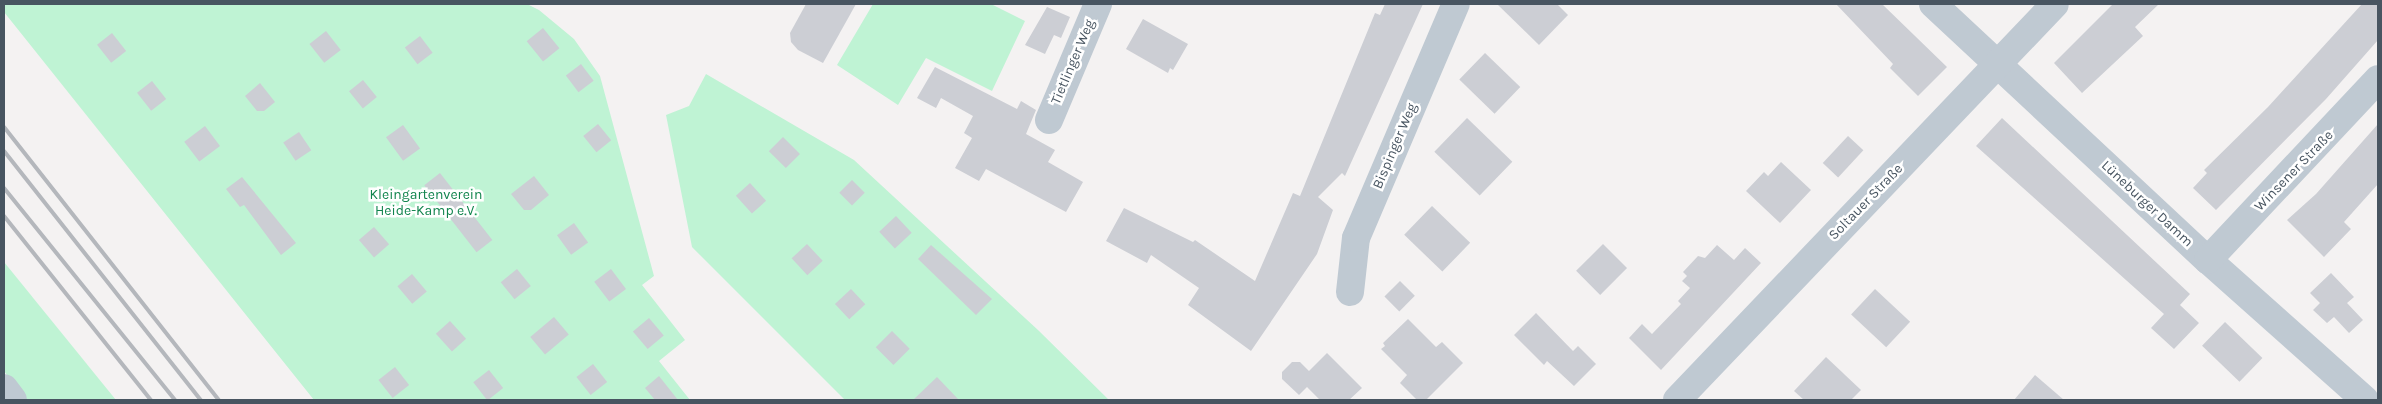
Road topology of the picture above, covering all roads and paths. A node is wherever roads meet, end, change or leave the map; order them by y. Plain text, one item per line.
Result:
1 (1098, 4) edge
2 (1456, 4) edge
3 (1933, 4) edge
4 (2055, 4) edge
5 (1996, 65) junction
6 (2378, 79) edge
7 (1048, 120) dead end
8 (2208, 260) junction
9 (1350, 292) dead end
10 (4, 388) edge
11 (13, 400) edge
12 (1677, 400) edge
13 (2365, 400) edge

1 - 7 street, Tietlinger Weg
2 - 9 street, Bispinger Weg
3 - 5 street, Lüneburger Damm
4 - 5 street, Soltauer Straße
5 - 8 street, Lüneburger Damm
5 - 12 street, Soltauer Straße
6 - 8 street, Winsener Straße
8 - 13 street, Lüneburger Damm
10 - 11 street

